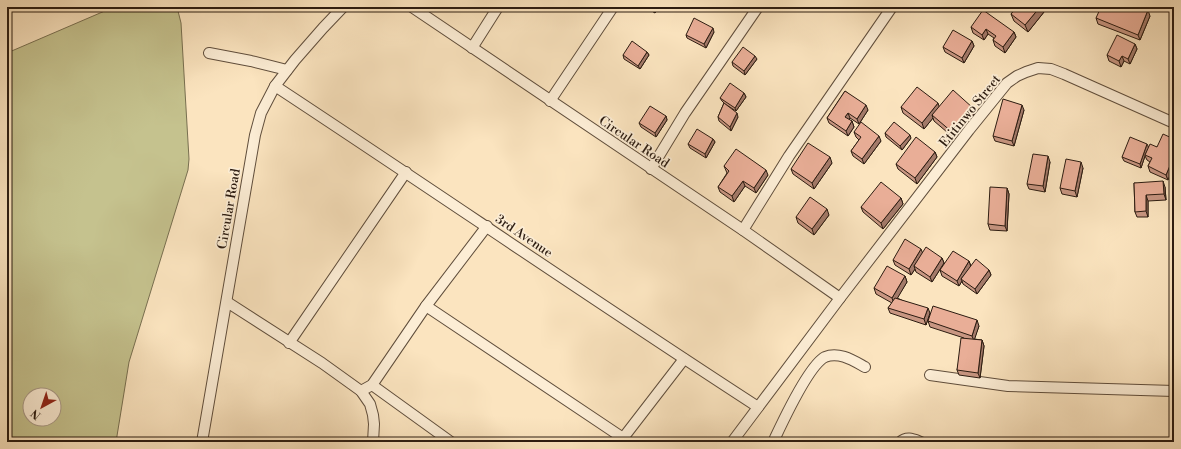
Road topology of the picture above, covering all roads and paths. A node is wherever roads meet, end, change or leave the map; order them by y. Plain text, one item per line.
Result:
1 (343, 7) edge
2 (412, 7) edge
3 (498, 7) edge
4 (613, 7) edge
5 (758, 7) edge
6 (892, 7) edge
7 (472, 48) junction
8 (209, 53) dead end
9 (287, 70) junction
10 (275, 86) junction
11 (550, 101) junction
12 (1174, 123) edge
13 (650, 168) junction
14 (406, 172) junction
15 (486, 226) junction
16 (743, 230) junction
17 (840, 298) junction
18 (227, 302) junction
19 (426, 306) junction
20 (289, 343) junction
21 (684, 359) junction
22 (865, 368) dead end
23 (930, 375) dead end
24 (372, 385) junction
25 (360, 391) junction
26 (1174, 391) edge
27 (758, 407) junction
28 (622, 440) edge
29 (202, 442) edge
30 (373, 442) edge
31 (450, 442) edge
32 (732, 442) edge
33 (774, 442) edge
34 (900, 442) edge
35 (921, 442) edge

1 - 9 street, Circular Road
2 - 7 street, Circular Road
3 - 7 street
4 - 11 street
5 - 13 street
6 - 16 street
7 - 11 street, Circular Road
8 - 9 street
9 - 10 street, Circular Road
10 - 14 street, 3rd Avenue
10 - 18 street, Circular Road
11 - 13 street, Circular Road
12 - 17 street, Etitinwo Street
13 - 16 street, Circular Road
14 - 15 street, 3rd Avenue
14 - 20 street
15 - 19 street
15 - 21 street, 3rd Avenue
16 - 17 street, Circular Road
17 - 27 street, Etitinwo Street
18 - 20 street
18 - 29 street, Circular Road
19 - 24 street
19 - 28 street
20 - 25 street
21 - 27 street, 3rd Avenue
21 - 28 street
22 - 33 street
23 - 26 street
24 - 25 street
24 - 31 street
25 - 30 street
27 - 32 street, Etitinwo Street
34 - 35 street

